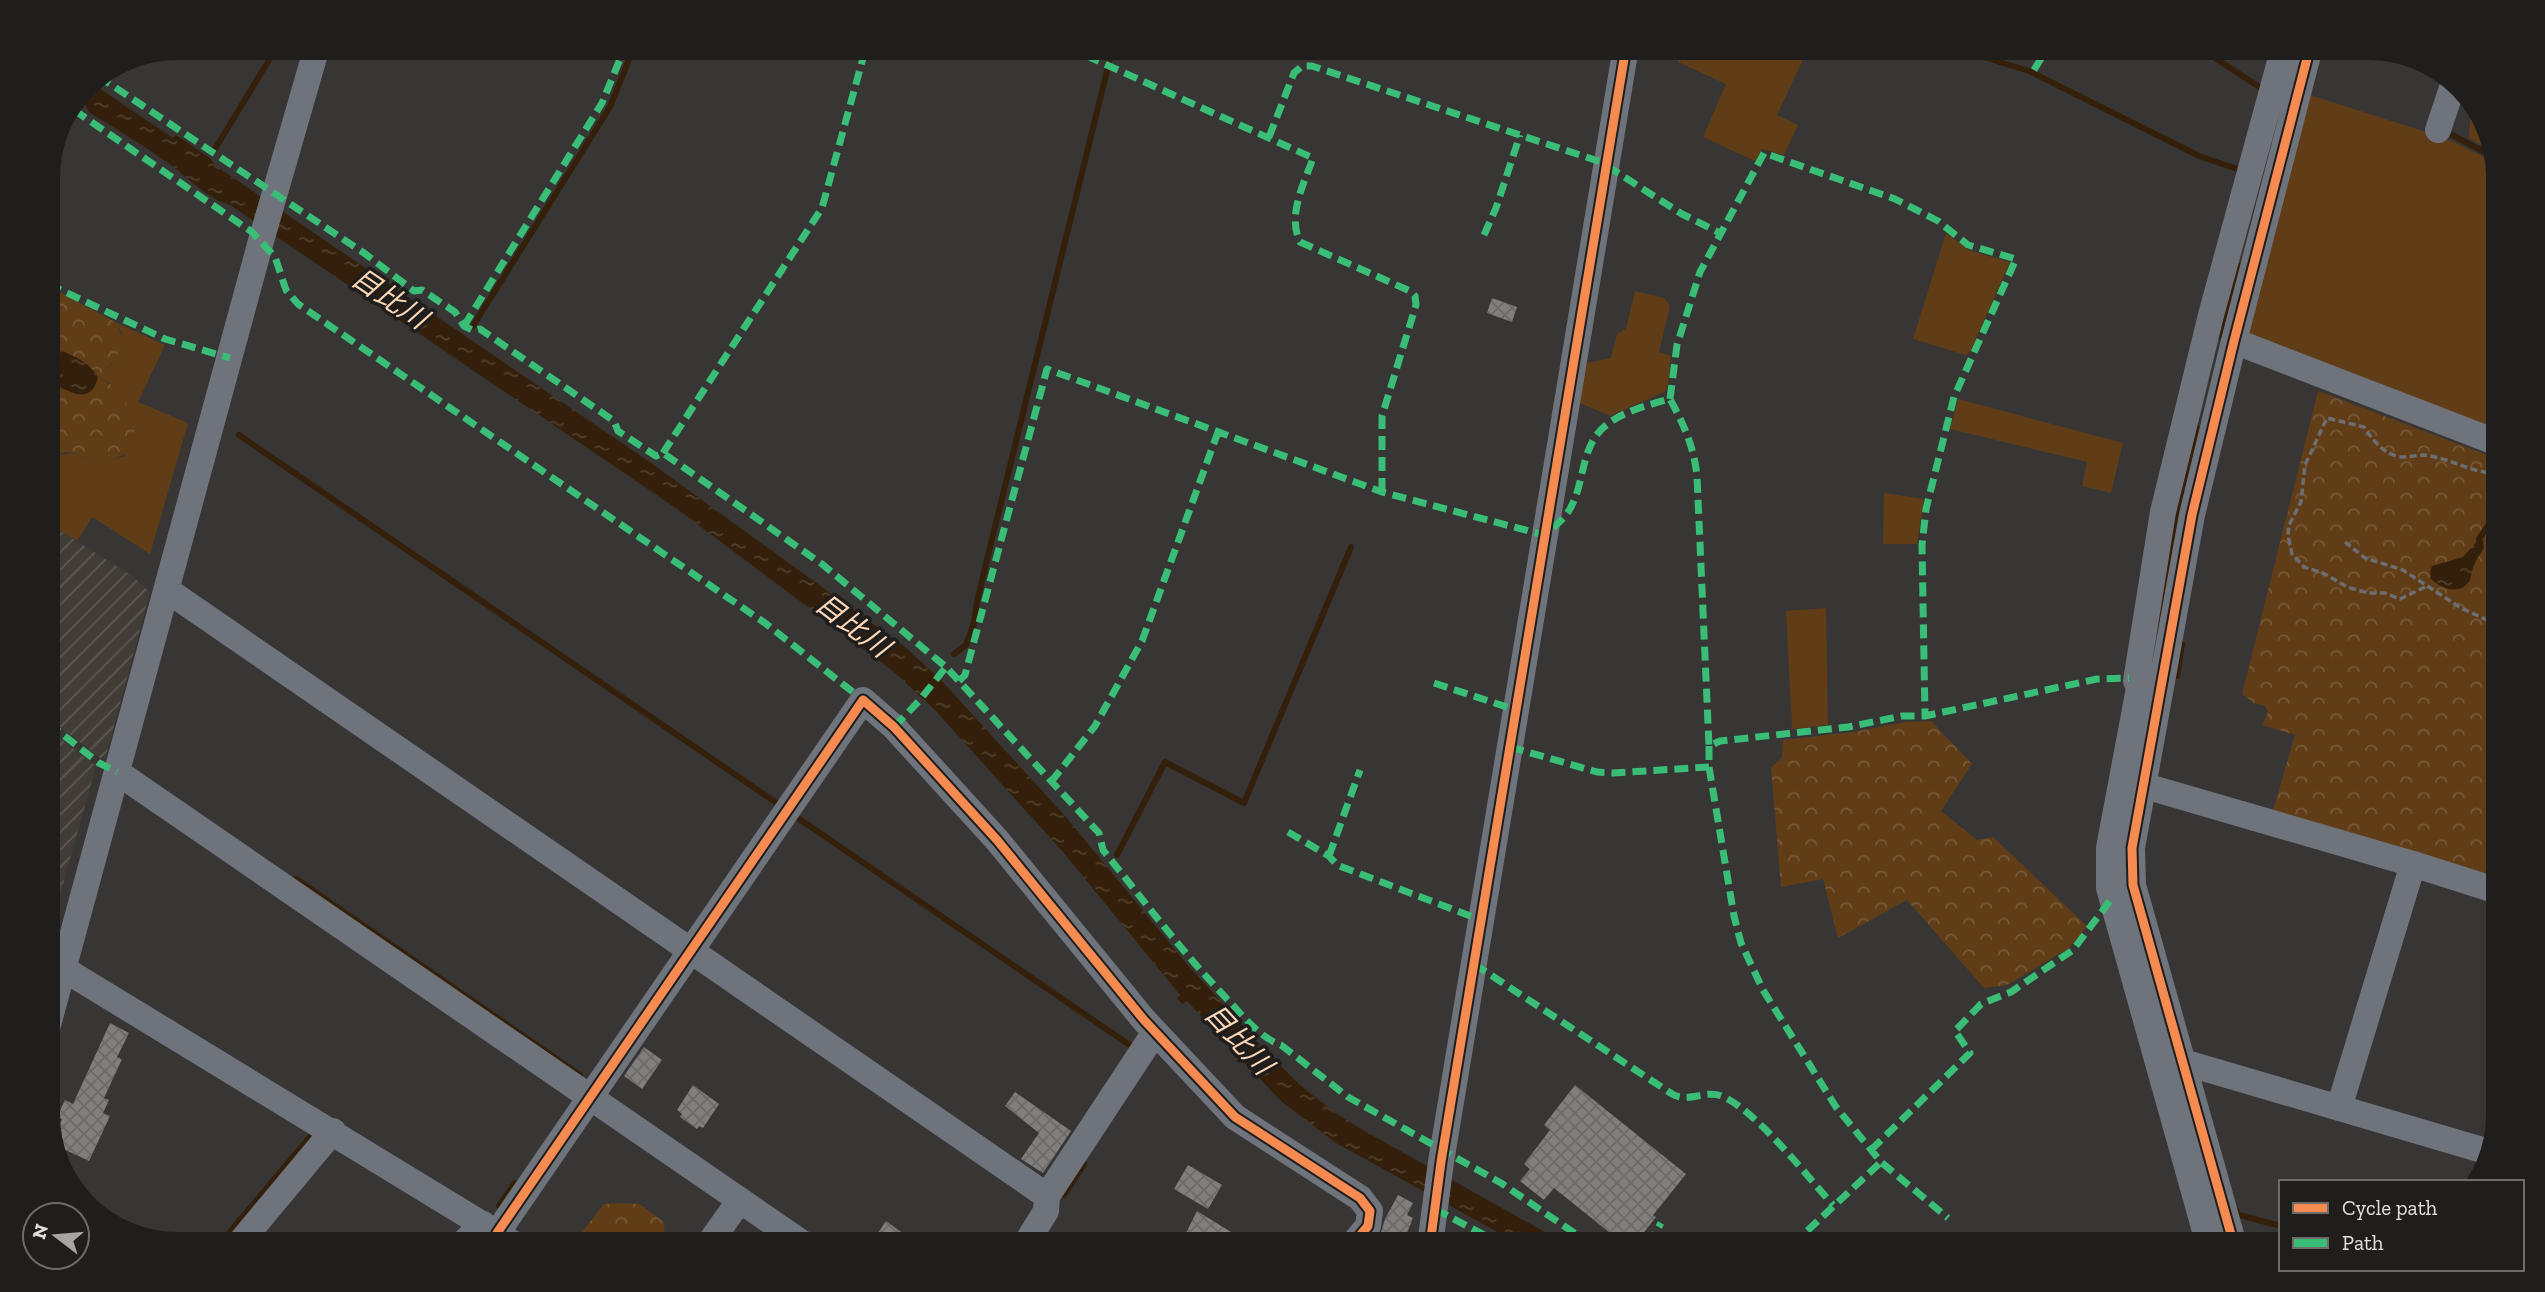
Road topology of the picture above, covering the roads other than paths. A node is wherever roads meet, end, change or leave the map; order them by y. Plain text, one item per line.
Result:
1 (313, 60) edge
2 (1624, 60) edge
3 (2280, 60) edge
4 (2307, 60) edge
5 (2450, 93) edge
6 (2438, 130) dead end
7 (2234, 341) junction
8 (2485, 438) edge
9 (167, 590) junction
10 (2142, 683) junction
11 (117, 772) junction
12 (2145, 786) junction
13 (2413, 864) junction
14 (2486, 887) edge
15 (60, 949) edge
16 (691, 950) junction
17 (60, 967) edge
18 (1155, 1032) junction
19 (2183, 1062) junction
20 (590, 1097) junction
21 (2339, 1108) junction
22 (333, 1131) junction
23 (2480, 1149) edge
24 (1047, 1196) junction
25 (740, 1200) junction
26 (249, 1232) edge
27 (496, 1232) edge
28 (500, 1232) edge
29 (717, 1232) edge
30 (786, 1232) edge
31 (1033, 1232) edge
32 (1363, 1232) edge
33 (1432, 1232) edge
34 (2206, 1232) edge
35 (2230, 1232) edge

1 - 9 street
2 - 33 street
3 - 10 street
4 - 7 street
5 - 6 street
7 - 8 street
7 - 10 street
9 - 11 street
9 - 16 street
10 - 12 street
10 - 34 street
11 - 15 street
11 - 20 street
12 - 13 street
12 - 19 street
13 - 14 street
13 - 21 street
16 - 18 street
16 - 20 street
16 - 24 street
17 - 22 street
18 - 24 street
18 - 32 street
19 - 21 street
19 - 35 street
20 - 25 street
20 - 28 street
21 - 23 street
22 - 26 street
22 - 27 street
24 - 31 street
25 - 29 street
25 - 30 street

